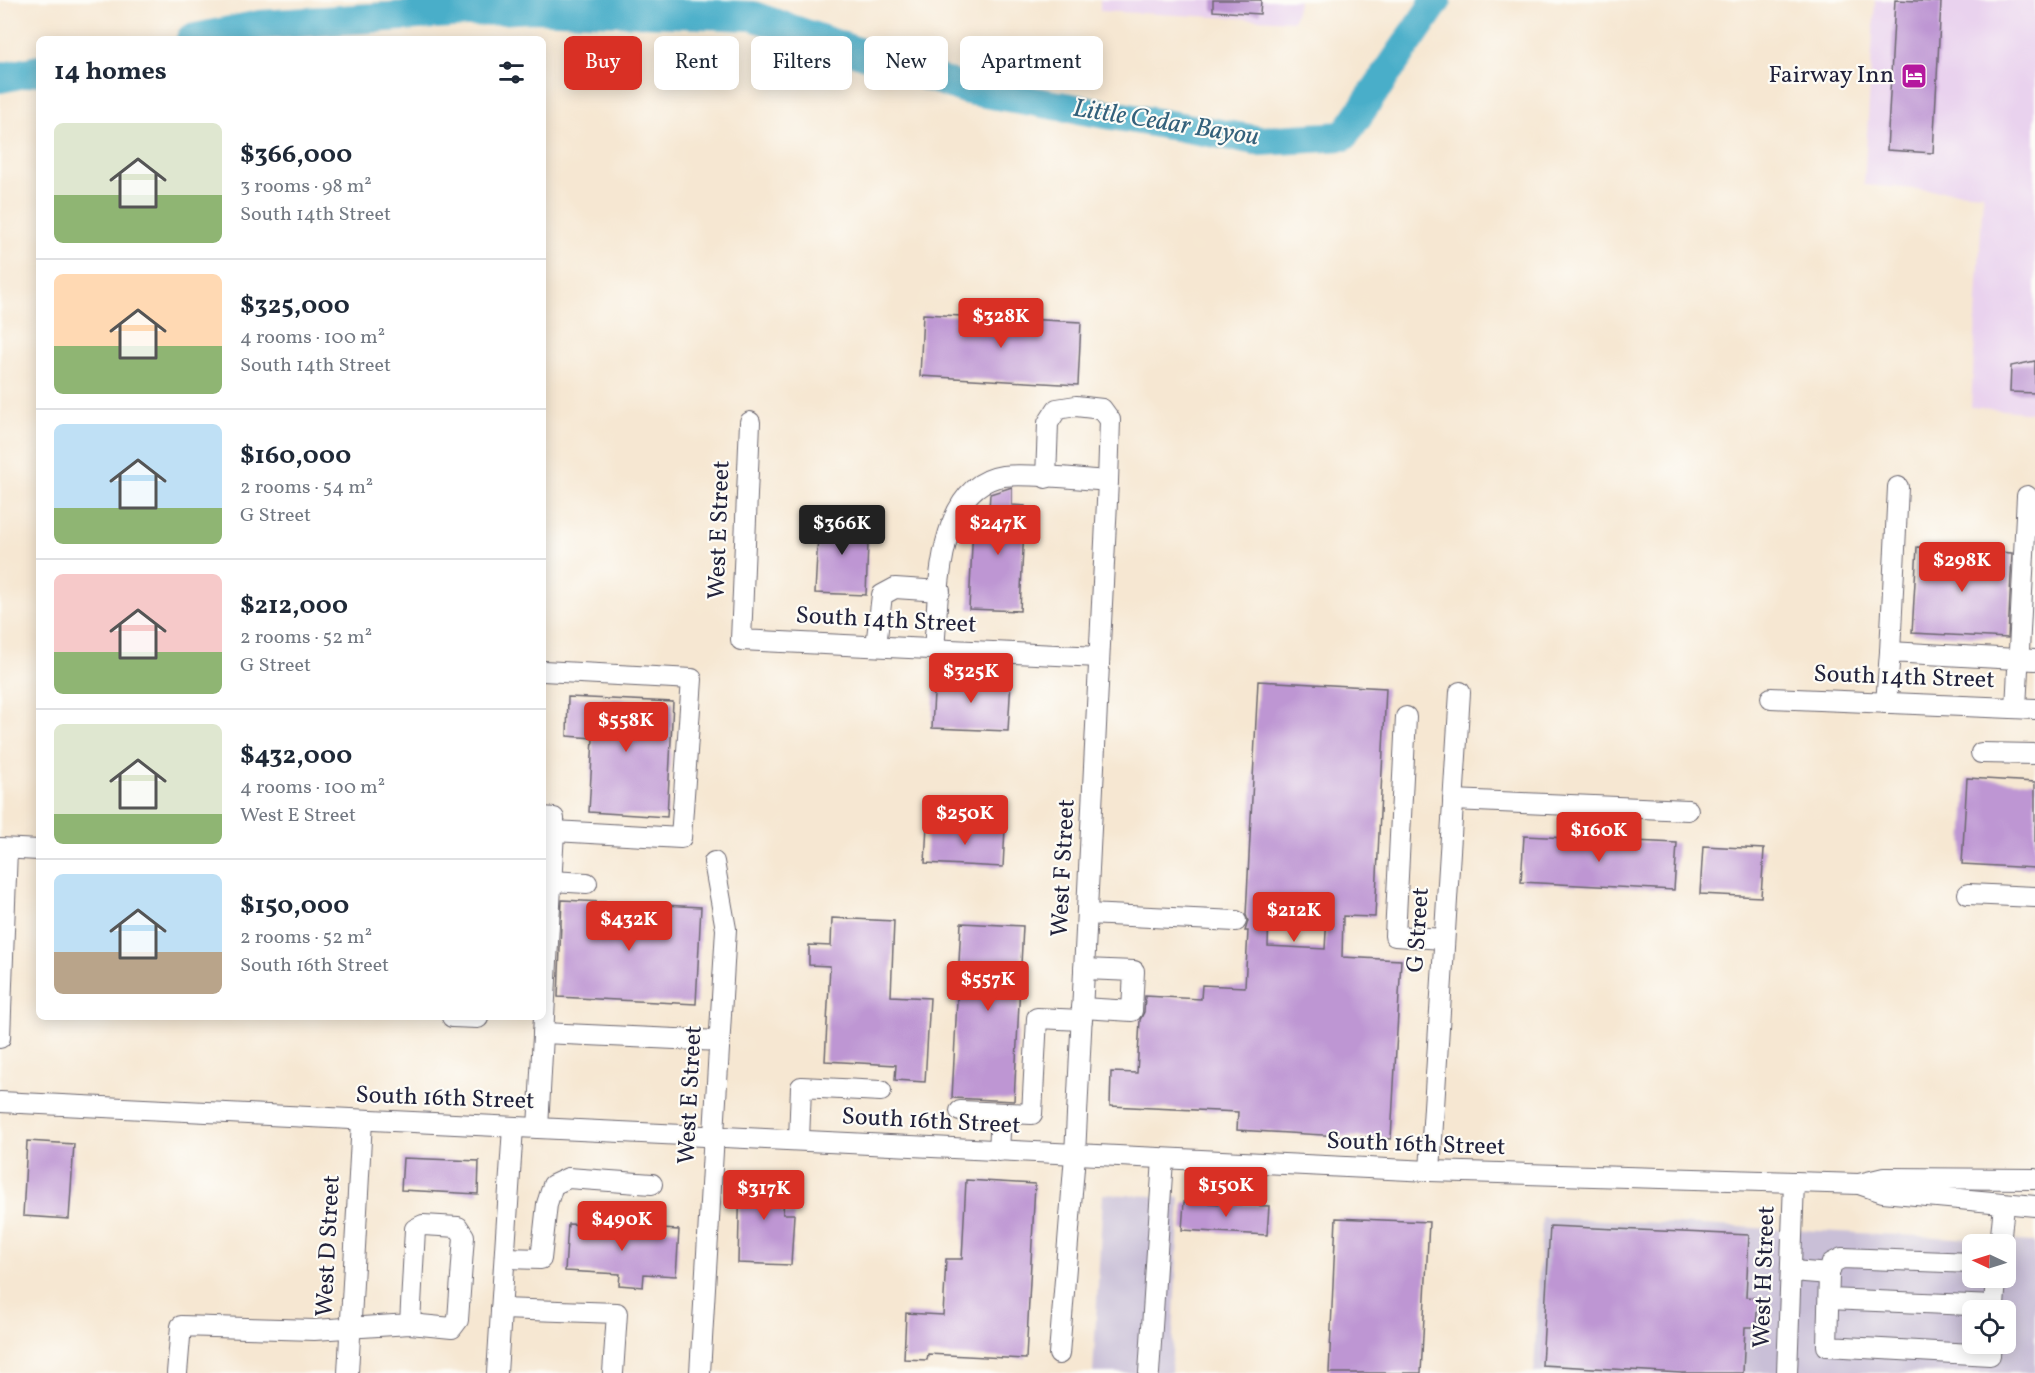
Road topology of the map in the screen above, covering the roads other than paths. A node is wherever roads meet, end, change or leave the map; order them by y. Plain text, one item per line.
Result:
1 (750, 422) dead end
2 (1046, 478) junction
3 (1108, 481) junction
4 (1898, 487) dead end
5 (2027, 496) dead end
6 (940, 591) junction
7 (741, 640) joint
8 (876, 646) junction
9 (934, 649) junction
10 (1890, 652) junction
11 (1099, 657) junction
12 (2027, 660) edge
13 (546, 671) edge
14 (1460, 692) dead end
15 (1771, 698) dead end
16 (1886, 703) junction
17 (2026, 708) edge
18 (1406, 717) dead end
19 (1981, 753) dead end
20 (2035, 754) edge
21 (1453, 800) junction
22 (1688, 810) dead end
23 (549, 824) edge
24 (4, 848) edge
25 (36, 850) edge
26 (714, 862) dead end
27 (551, 881) junction
28 (587, 883) dead end
29 (1968, 894) dead end
30 (2035, 897) edge
31 (1087, 914) junction
32 (1236, 921) dead end
33 (546, 931) edge
34 (1444, 939) junction
35 (1084, 969) junction
36 (1082, 1014) junction
37 (543, 1020) edge
38 (543, 1033) junction
39 (0, 1038) edge
40 (720, 1041) junction
41 (881, 1090) dead end
42 (0, 1102) edge
43 (960, 1111) dead end
44 (1001, 1113) junction
45 (362, 1121) junction
46 (513, 1127) junction
47 (538, 1128) junction
48 (714, 1136) junction
49 (799, 1140) junction
50 (999, 1151) junction
51 (1075, 1155) junction
52 (1163, 1159) junction
53 (1430, 1172) junction
54 (2035, 1179) edge
55 (1794, 1182) junction
56 (652, 1184) dead end
57 (1859, 1184) junction
58 (2004, 1204) junction
59 (2035, 1206) edge
60 (2001, 1234) edge
61 (505, 1258) junction
62 (1962, 1263) edge
63 (1793, 1271) junction
64 (1828, 1274) junction
65 (1829, 1299) junction
66 (1962, 1307) edge
67 (501, 1309) junction
68 (410, 1324) junction
69 (350, 1328) junction
70 (1059, 1354) dead end
71 (1990, 1354) edge
72 (177, 1373) edge
73 (348, 1373) edge
74 (497, 1373) edge
75 (613, 1373) edge
76 (700, 1373) edge
77 (1149, 1373) edge
78 (1787, 1373) edge

1 - 7 street, West E Street
2 - 3 street
2 - 3 street, West F Street
2 - 6 street
3 - 11 street, West F Street
4 - 10 street
5 - 12 street
6 - 8 street
6 - 9 street
7 - 8 street, South 14th Street
8 - 9 street, South 14th Street
9 - 11 street, South 14th Street
10 - 12 street
10 - 16 street
11 - 31 street, West F Street
12 - 17 street
13 - 23 street
14 - 21 street, G Street
15 - 16 street, South 14th Street
16 - 17 street, South 14th Street
18 - 34 street
19 - 20 street
21 - 22 street
21 - 34 street, G Street
23 - 27 street
24 - 25 street
24 - 39 street
26 - 40 street, West E Street
27 - 28 street
27 - 33 street
29 - 30 street
31 - 32 street
31 - 35 street, West F Street
34 - 53 street, G Street
35 - 36 street, West F Street
35 - 36 street
36 - 44 street
36 - 51 street, West F Street
37 - 38 street
38 - 40 street
38 - 47 street
40 - 48 street, West E Street
41 - 49 street
42 - 45 street, South 16th Street
43 - 44 street
44 - 50 street
45 - 46 street, South 16th Street
45 - 69 street, West D Street
46 - 47 street, South 16th Street
46 - 61 street
47 - 48 street, South 16th Street
48 - 49 street, South 16th Street
48 - 76 street, West E Street
49 - 50 street, South 16th Street
50 - 51 street, South 16th Street
51 - 52 street, South 16th Street
51 - 70 street, West F Street
52 - 53 street, South 16th Street
52 - 77 street
53 - 55 street, South 16th Street
54 - 57 street, South 16th Street
55 - 57 street, South 16th Street
55 - 63 street, West H Street
56 - 61 street
57 - 58 street, South 16th Street
58 - 59 street, South 16th Street
58 - 60 street
61 - 67 street
62 - 64 street
63 - 64 street
63 - 78 street, West H Street
64 - 65 street
65 - 66 street
65 - 71 street
67 - 74 street
67 - 75 street
68 - 68 street
68 - 69 street
69 - 72 street
69 - 73 street, West D Street

